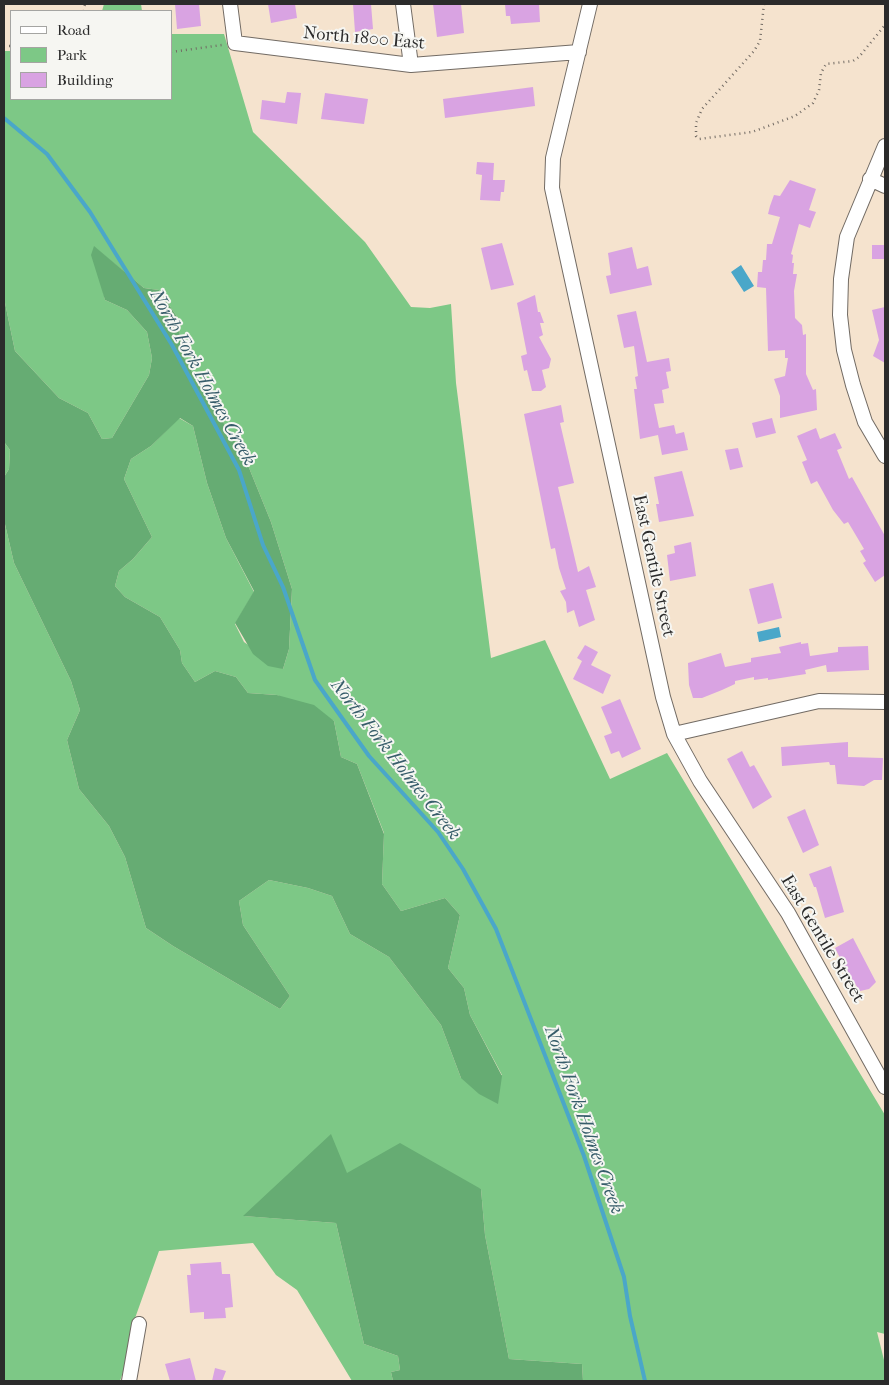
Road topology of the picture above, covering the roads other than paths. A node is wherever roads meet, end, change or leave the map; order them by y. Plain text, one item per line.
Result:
1 (230, 4) edge
2 (403, 4) edge
3 (590, 4) edge
4 (579, 52) junction
5 (411, 65) junction
6 (885, 146) edge
7 (870, 179) junction
8 (885, 186) edge
9 (885, 456) edge
10 (885, 702) edge
11 (674, 734) junction
12 (885, 1087) edge
13 (139, 1324) dead end
14 (129, 1381) edge

1 - 5 street, North 1800 East
2 - 5 street
3 - 4 street, East Gentile Street
4 - 5 street, North 1800 East
4 - 11 street, East Gentile Street
6 - 7 street
7 - 8 street
7 - 9 street
10 - 11 street
11 - 12 street, East Gentile Street
13 - 14 street

